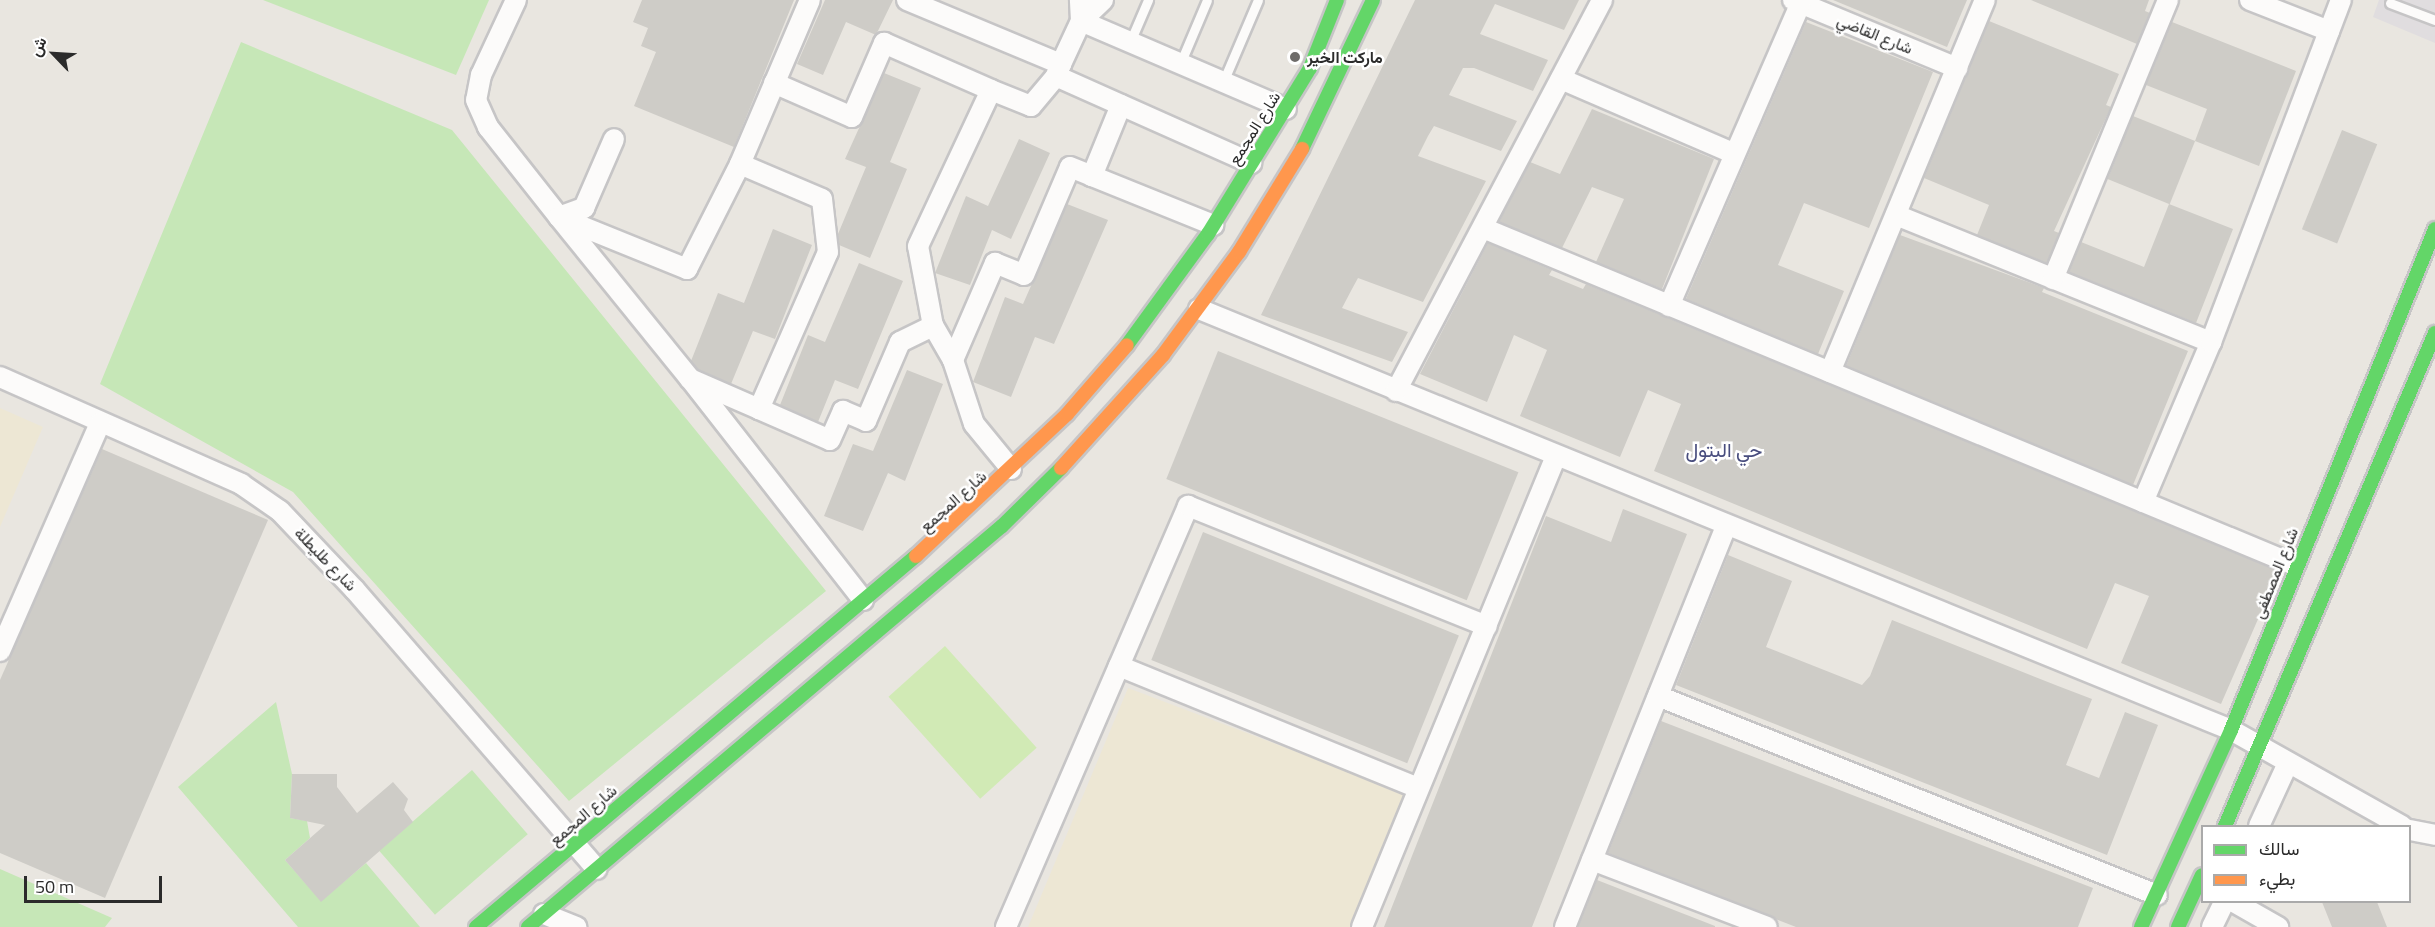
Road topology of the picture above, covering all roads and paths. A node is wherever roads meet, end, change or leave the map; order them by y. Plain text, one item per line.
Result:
1 (516, 0) edge
2 (810, 0) edge
3 (907, 0) edge
4 (1080, 0) edge
5 (1102, 0) edge
6 (1148, 0) edge
7 (1207, 0) edge
8 (1258, 0) edge
9 (1337, 0) edge
10 (1373, 0) edge
11 (1602, 0) edge
12 (1985, 0) edge
13 (2168, 0) edge
14 (2250, 0) edge
15 (2341, 0) edge
16 (1797, 2) edge
17 (2390, 3) dead end
18 (2435, 20) edge
19 (1081, 21) junction
20 (2329, 31) junction
21 (1320, 41) junction
22 (1130, 42) junction
23 (1350, 54) junction
24 (1180, 64) junction
25 (1957, 68) junction
26 (1058, 70) junction
27 (1561, 79) junction
28 (1224, 82) junction
29 (774, 83) junction
30 (1297, 89) junction
31 (991, 90) junction
32 (1121, 105) junction
33 (1325, 105) junction
34 (1286, 109) junction
35 (614, 139) dead end
36 (1736, 154) junction
37 (1251, 163) junction
38 (740, 164) junction
39 (1092, 176) junction
40 (1896, 215) junction
41 (559, 217) junction
42 (1213, 225) junction
43 (1483, 228) junction
44 (2435, 229) edge
45 (2053, 279) junction
46 (1670, 306) junction
47 (1199, 309) junction
48 (933, 326) junction
49 (2435, 333) edge
50 (2211, 342) junction
51 (953, 360) junction
52 (1830, 372) junction
53 (0, 377) edge
54 (690, 379) junction
55 (1396, 391) junction
56 (759, 409) junction
57 (100, 423) junction
58 (1556, 456) junction
59 (1011, 470) junction
60 (2143, 502) junction
61 (1726, 526) junction
62 (2295, 565) junction
63 (863, 600) junction
64 (1487, 626) junction
65 (0, 651) edge
66 (1119, 666) junction
67 (1658, 696) junction
68 (2231, 730) junction
69 (2259, 746) junction
70 (2288, 762) junction
71 (1418, 788) junction
72 (2225, 825) edge
73 (2259, 825) edge
74 (2401, 825) edge
75 (2411, 830) edge
76 (2435, 835) edge
77 (577, 841) junction
78 (1592, 860) junction
79 (597, 869) junction
80 (2201, 877) edge
81 (2157, 895) junction
82 (2224, 903) edge
83 (2236, 903) edge
84 (544, 914) junction
85 (1761, 926) edge
86 (476, 927) edge
87 (528, 927) edge
88 (577, 927) edge
89 (1006, 927) edge
90 (1362, 927) edge
91 (1565, 927) edge
92 (2141, 927) edge
93 (2178, 927) edge
94 (2212, 927) edge
95 (2278, 927) edge

1 - 41 street
2 - 29 street
3 - 26 street
4 - 19 street
5 - 19 street
6 - 22 lane
7 - 24 lane
8 - 28 lane
9 - 21 street, شارع المجمع
10 - 23 street
11 - 27 street
12 - 25 street
13 - 45 street
14 - 20 street
15 - 20 street
16 - 25 street, شارع القاضي
16 - 36 street
17 - 18 lane
19 - 22 street
19 - 26 street
20 - 50 street
21 - 23 street
21 - 30 street, شارع المجمع
22 - 24 street
23 - 33 street
24 - 28 street
25 - 40 street
26 - 31 street
26 - 32 street
27 - 36 street
27 - 43 street
28 - 34 street
29 - 31 street
29 - 38 street
30 - 33 street
30 - 34 street, شارع المجمع
31 - 48 street
32 - 37 street
32 - 39 street
33 - 47 street
34 - 37 street, شارع المجمع
35 - 41 street
36 - 46 street
37 - 42 street, شارع المجمع
38 - 41 street
38 - 56 street
39 - 42 street
39 - 51 street
40 - 45 street
40 - 52 street
41 - 54 street
42 - 59 street, شارع المجمع
43 - 46 street
43 - 55 street
44 - 62 street, شارع المصطفى
45 - 50 street
46 - 52 street
47 - 55 street
47 - 79 street
48 - 51 street
48 - 56 street
49 - 69 street
50 - 60 street
51 - 59 street
52 - 60 street
53 - 57 street, شارع طليطلة
54 - 56 street
54 - 63 street
55 - 58 street
57 - 65 street
57 - 77 street, شارع طليطلة
58 - 61 street
58 - 64 street
59 - 63 street, شارع المجمع
60 - 62 street
61 - 67 street
61 - 68 street
62 - 68 street, شارع المصطفى
63 - 77 street, شارع المجمع
64 - 66 street
64 - 71 street
66 - 71 street
66 - 89 street
67 - 78 street
67 - 81 street
68 - 69 street
68 - 81 street, شارع المصطفى
69 - 70 street
69 - 72 street
70 - 73 street
70 - 74 street
71 - 90 street
75 - 76 street
77 - 79 street, شارع طليطلة
77 - 86 street, شارع المجمع
78 - 85 street
78 - 91 street
79 - 84 street
80 - 93 street
81 - 92 street, شارع المصطفى
82 - 94 street
83 - 95 street
84 - 87 street
84 - 88 street

